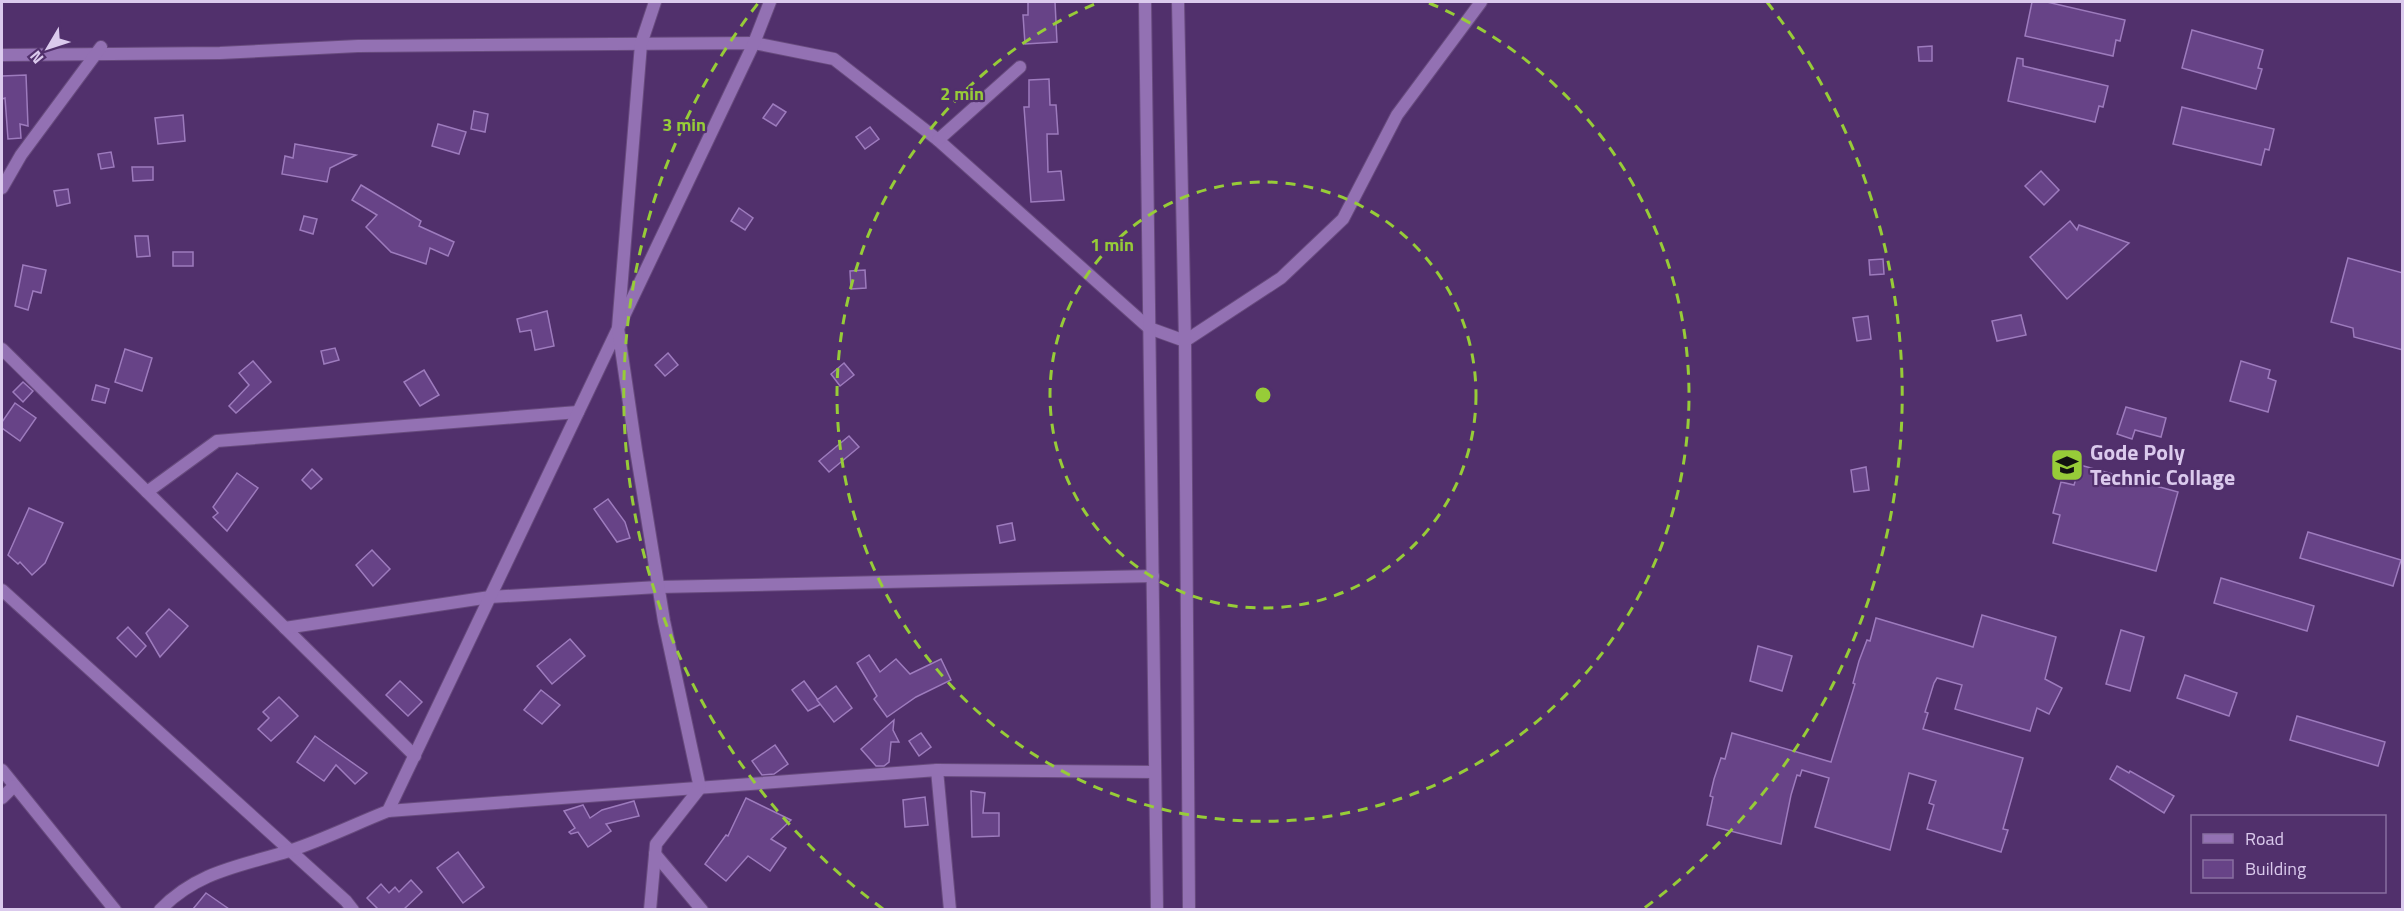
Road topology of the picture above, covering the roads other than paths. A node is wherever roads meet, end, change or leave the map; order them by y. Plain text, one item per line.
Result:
1 (655, 2) edge
2 (770, 2) edge
3 (1145, 2) edge
4 (1178, 2) edge
5 (1481, 2) edge
6 (754, 43) junction
7 (641, 44) junction
8 (98, 51) junction
9 (2, 55) edge
10 (1020, 67) dead end
11 (938, 140) junction
12 (2, 188) edge
13 (618, 328) junction
14 (1149, 328) junction
15 (1185, 341) junction
16 (2, 349) edge
17 (578, 412) junction
18 (147, 492) junction
19 (1153, 576) junction
20 (658, 586) junction
21 (2, 590) edge
22 (490, 597) junction
23 (285, 628) junction
24 (415, 756) junction
25 (2, 770) edge
26 (937, 770) junction
27 (1155, 772) junction
28 (14, 786) junction
29 (700, 788) junction
30 (2, 798) edge
31 (388, 811) junction
32 (290, 850) junction
33 (656, 854) junction
34 (115, 909) edge
35 (160, 909) edge
36 (353, 909) edge
37 (651, 909) edge
38 (702, 909) edge
39 (950, 909) edge
40 (1157, 909) edge
41 (1189, 909) edge

1 - 7 street
2 - 6 street
3 - 14 street
4 - 15 street
5 - 15 street
6 - 7 street
6 - 11 street
6 - 13 street
7 - 8 street
7 - 13 street
8 - 9 street
8 - 12 street
10 - 11 street
11 - 14 street
13 - 17 street
13 - 20 street
14 - 15 street
14 - 19 street
15 - 41 street
16 - 18 street
17 - 18 street
17 - 22 street
18 - 23 street
19 - 20 street
19 - 27 street
20 - 22 street
20 - 29 street
21 - 32 street
22 - 23 street
22 - 24 street
23 - 24 street
24 - 31 street
25 - 28 street
26 - 27 street
26 - 29 street
26 - 39 street
27 - 40 street
28 - 30 street
28 - 34 street
29 - 31 street
29 - 33 street
31 - 32 street
32 - 35 street
32 - 36 street
33 - 37 street
33 - 38 street

